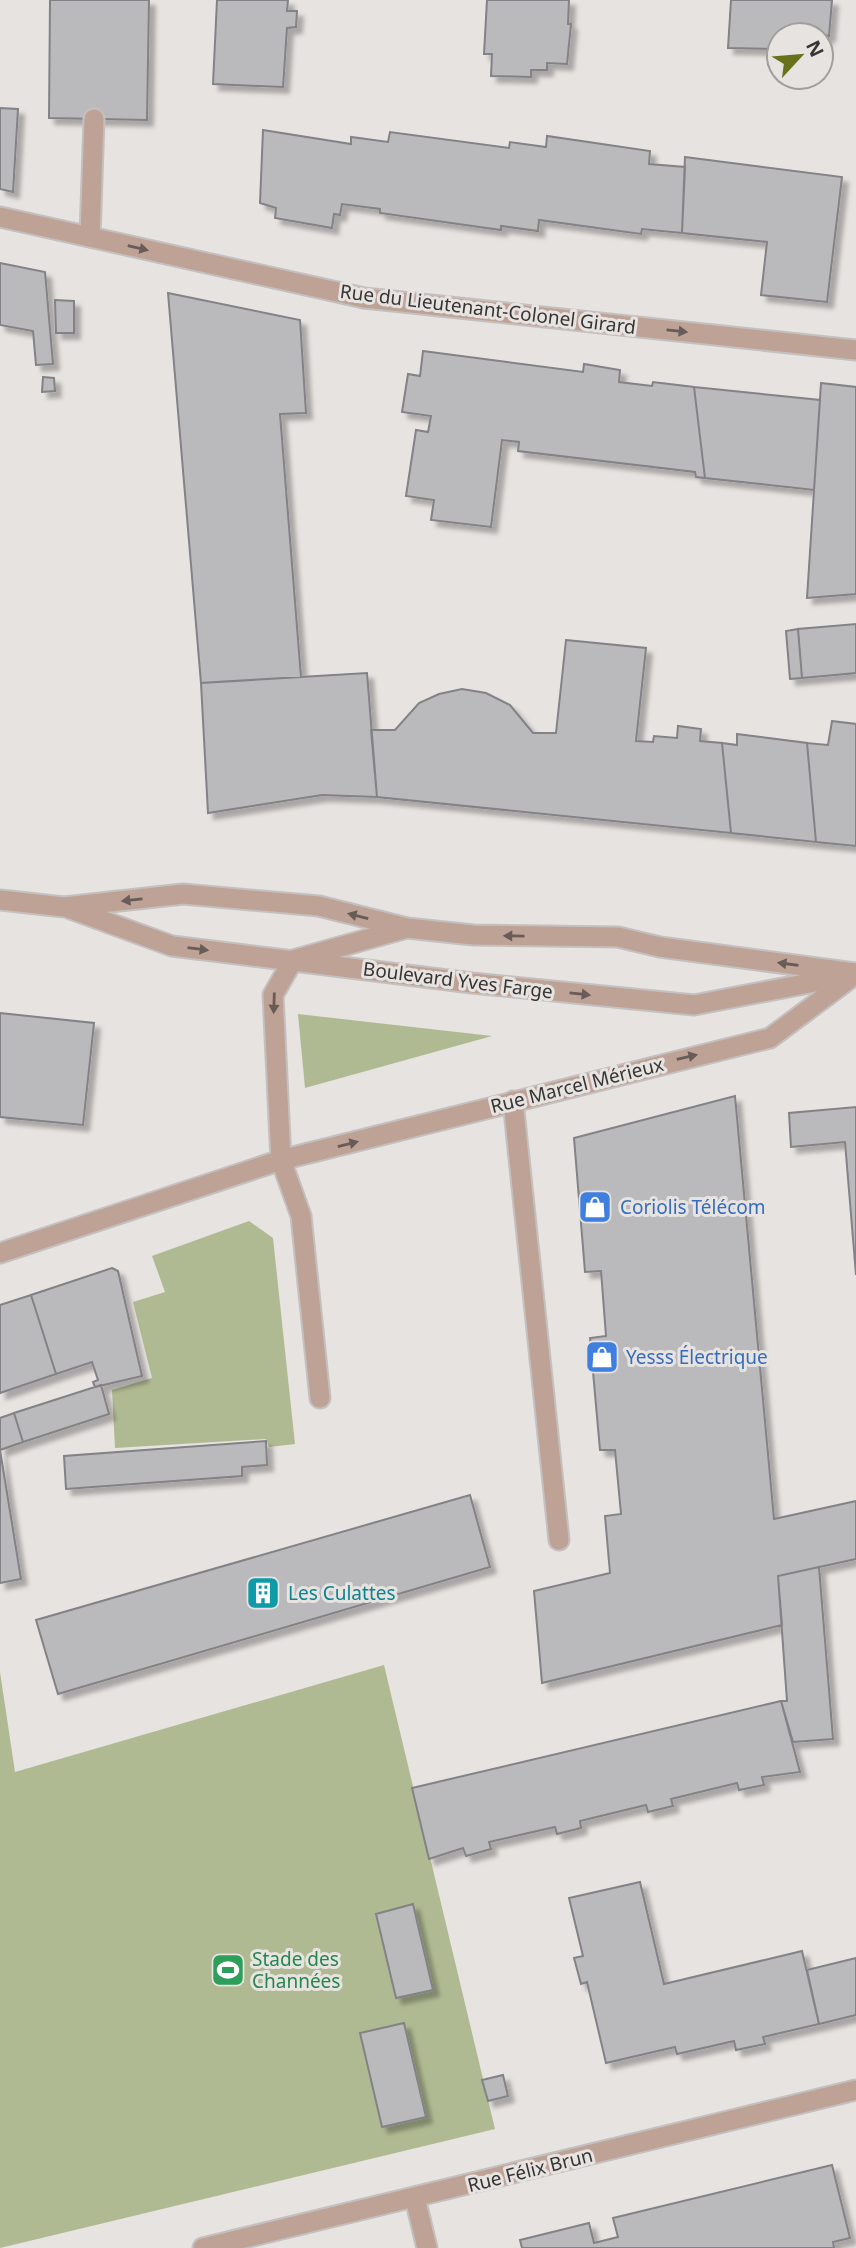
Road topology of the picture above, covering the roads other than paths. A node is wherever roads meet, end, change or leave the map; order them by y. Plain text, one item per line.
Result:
1 (94, 119) dead end
2 (0, 217) edge
3 (90, 237) junction
4 (856, 351) edge
5 (0, 900) edge
6 (64, 907) junction
7 (407, 928) junction
8 (293, 960) junction
9 (856, 974) edge
10 (513, 1101) junction
11 (282, 1160) junction
12 (0, 1252) edge
13 (320, 1398) dead end
14 (559, 1540) dead end
15 (856, 2090) edge
16 (415, 2198) junction
17 (203, 2248) edge
18 (427, 2248) edge

1 - 3 street
2 - 3 street, Rue du Lieutenant-Colonel Girard
3 -> 4 street, Rue du Lieutenant-Colonel Girard
5 - 6 street, Boulevard Yves Farge
7 -> 6 street, Boulevard Yves Farge
6 -> 8 street, Boulevard Yves Farge
7 - 8 street
9 -> 7 street, Boulevard Yves Farge
8 -> 9 street, Boulevard Yves Farge
8 -> 11 street
10 -> 9 street, Rue Marcel Mérieux
11 -> 10 street, Rue Marcel Mérieux
10 - 14 street
11 - 12 street, Rue Marcel Mérieux
11 - 13 street
15 - 16 street, Rue Félix Brun
16 - 17 street, Rue Félix Brun
16 - 18 street

